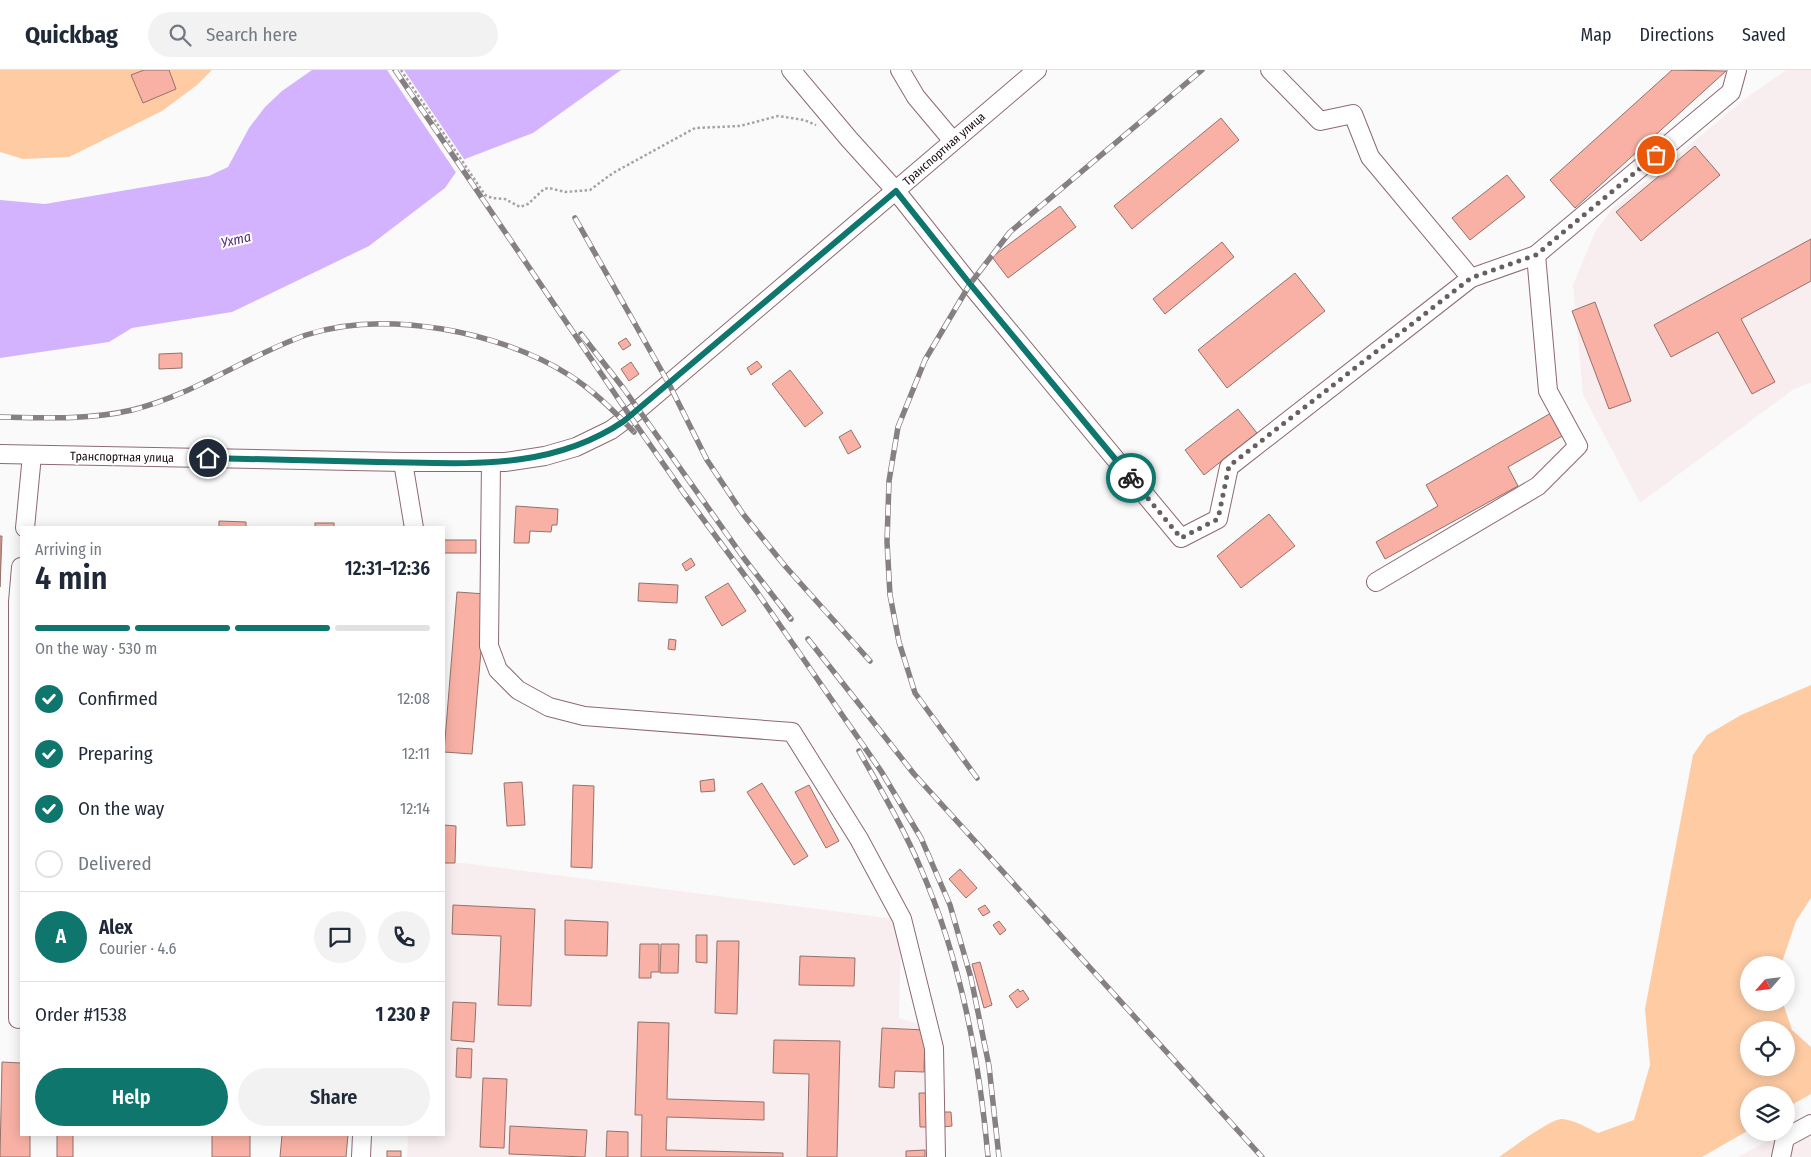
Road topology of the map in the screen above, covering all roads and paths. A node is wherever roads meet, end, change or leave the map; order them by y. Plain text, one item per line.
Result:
1 (401, 70) edge
2 (791, 70) edge
3 (900, 70) edge
4 (1037, 70) edge
5 (1270, 70) edge
6 (1737, 70) edge
7 (822, 128) dead end
8 (953, 141) junction
9 (896, 191) junction
10 (1536, 255) junction
11 (1471, 278) junction
12 (0, 454) edge
13 (32, 455) junction
14 (403, 462) junction
15 (491, 462) junction
16 (25, 526) edge
17 (414, 526) edge
18 (20, 578) edge
19 (1376, 582) dead end
20 (18, 1019) dead end
21 (1811, 1124) edge
22 (362, 1136) edge
23 (361, 1157) edge
24 (936, 1157) edge
25 (1782, 1157) edge

1 - 7 path
2 - 9 street
3 - 8 street
4 - 8 street, Транспортная улица
5 - 11 street
6 - 10 street
8 - 9 street, Транспортная улица
9 - 11 street
9 - 15 street, Транспортная улица
10 - 11 street
10 - 19 street
12 - 13 street, Транспортная улица
13 - 14 street, Транспортная улица
13 - 16 street
14 - 15 street, Транспортная улица
14 - 17 street
15 - 24 street
18 - 20 street
21 - 25 street
22 - 23 street

